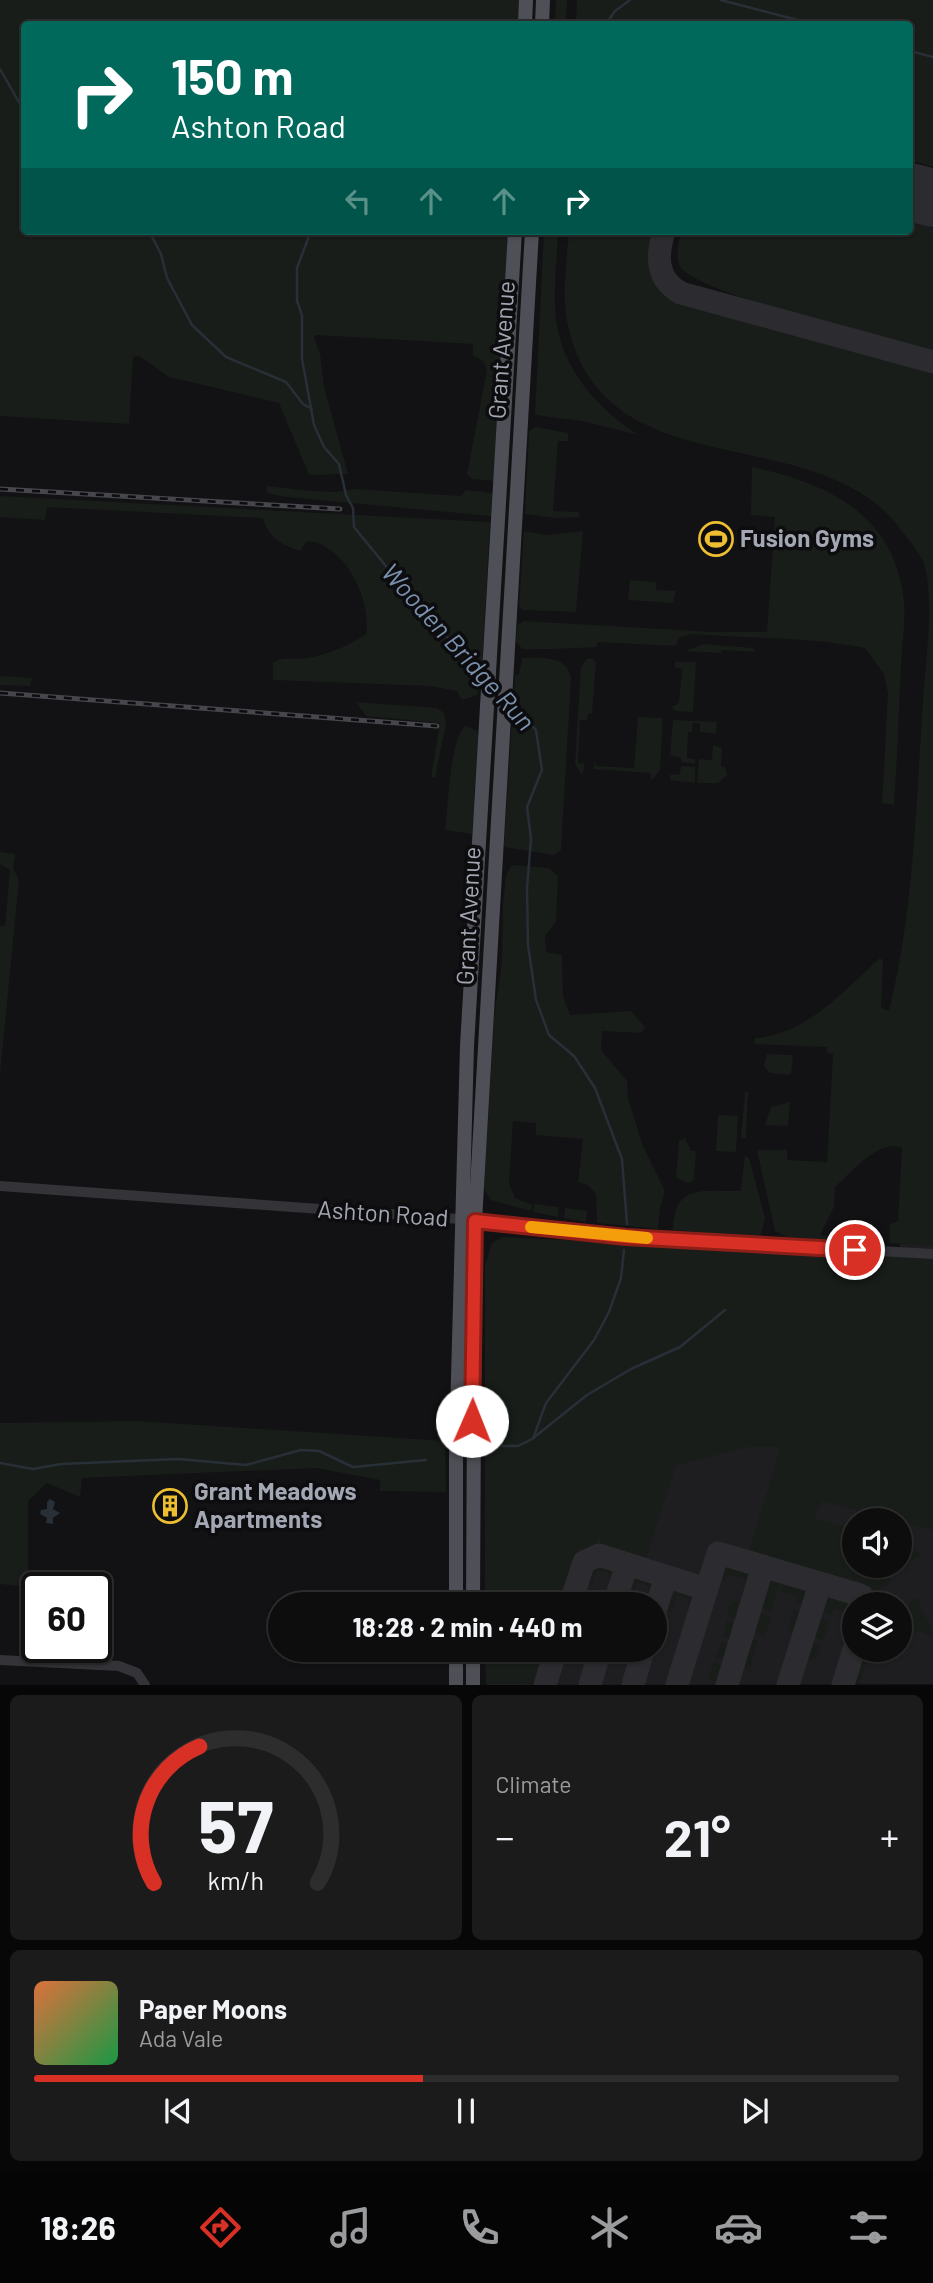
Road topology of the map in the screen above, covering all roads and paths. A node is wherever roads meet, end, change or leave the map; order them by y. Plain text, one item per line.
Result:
1 (526, 0) edge
2 (543, 0) edge
3 (525, 21) edge
4 (542, 21) edge
5 (515, 235) edge
6 (532, 235) edge
7 (497, 544) junction
8 (508, 614) junction
9 (472, 945) junction
10 (490, 946) junction
11 (0, 1185) edge
12 (468, 1220) junction
13 (933, 1254) edge
14 (457, 1420) junction
15 (472, 1421) junction
16 (456, 1592) edge
17 (472, 1592) edge
18 (0, 1660) edge
19 (456, 1662) edge
20 (473, 1662) edge
21 (145, 1685) edge
22 (456, 1685) edge
23 (473, 1685) edge

1 - 3 main road
2 - 4 main road
5 - 7 main road, Grant Avenue
6 - 8 main road, Grant Avenue
7 - 8 main road
7 - 9 main road, Grant Avenue
8 - 10 main road, Grant Avenue
9 - 10 main road
9 - 12 main road, Grant Avenue
10 - 12 main road, Grant Avenue
11 - 12 street, Ashton Road
12 - 13 street, Ashton Road
12 - 14 main road, Grant Avenue
12 - 15 main road, Grant Avenue
14 - 15 main road
14 - 16 main road, Grant Avenue
15 - 17 main road, Grant Avenue
18 - 21 street
19 - 22 main road
20 - 23 main road

